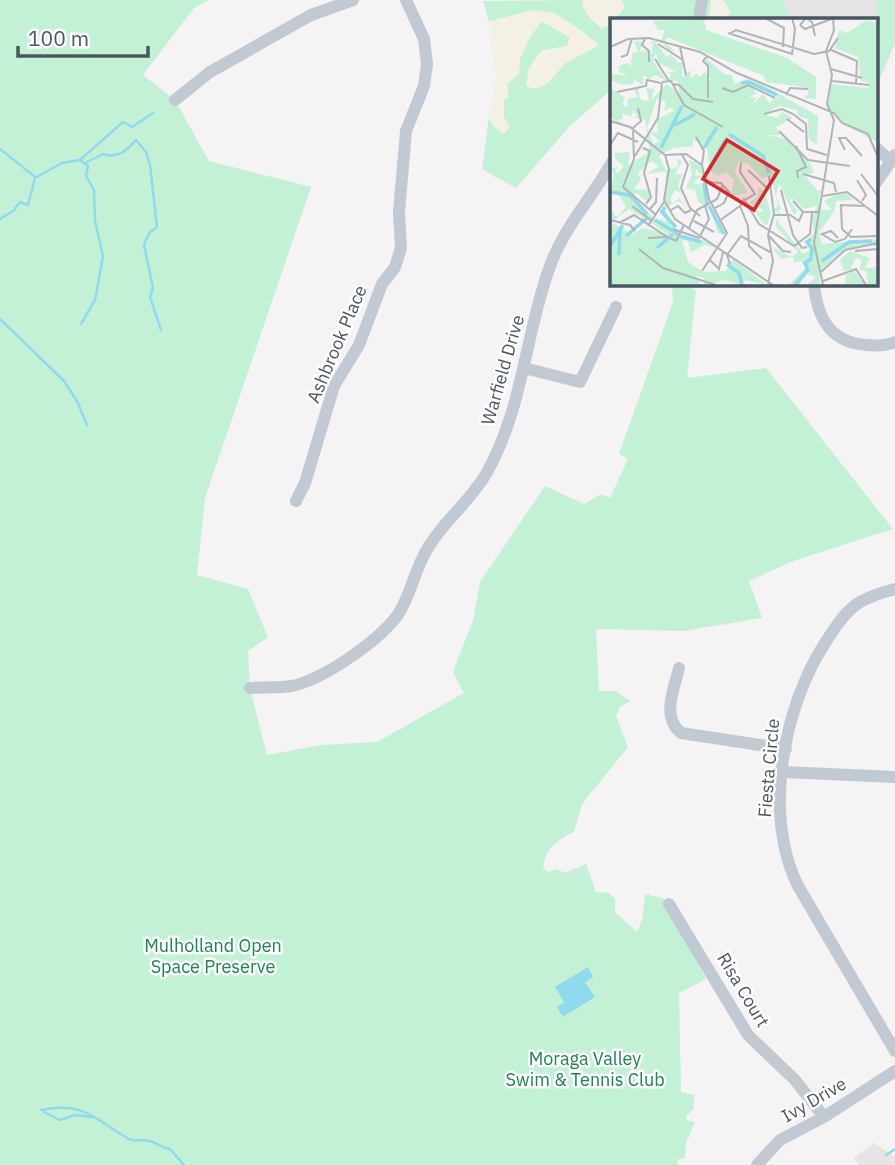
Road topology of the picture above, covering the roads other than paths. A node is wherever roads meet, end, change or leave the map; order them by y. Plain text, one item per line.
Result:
1 (353, 0) edge
2 (406, 0) edge
3 (702, 0) edge
4 (699, 18) edge
5 (175, 100) dead end
6 (893, 158) edge
7 (610, 164) edge
8 (878, 180) edge
9 (814, 285) edge
10 (616, 307) dead end
11 (895, 342) edge
12 (524, 368) junction
13 (296, 501) dead end
14 (895, 589) edge
15 (679, 668) dead end
16 (250, 688) dead end
17 (786, 749) junction
18 (783, 772) junction
19 (895, 777) edge
20 (669, 904) dead end
21 (895, 1051) edge
22 (895, 1071) edge
23 (824, 1118) junction
24 (757, 1165) edge

1 - 5 street
2 - 13 street, Ashbrook Place
3 - 4 street
6 - 8 street
7 - 12 street, Warfield Drive
9 - 11 street
10 - 12 street
12 - 16 street, Warfield Drive
14 - 17 street, Fiesta Circle
15 - 17 street
17 - 18 street, Fiesta Circle
18 - 19 street
18 - 21 street, Fiesta Circle
20 - 23 street, Risa Court
22 - 23 street, Ivy Drive
23 - 24 street, Ivy Drive

